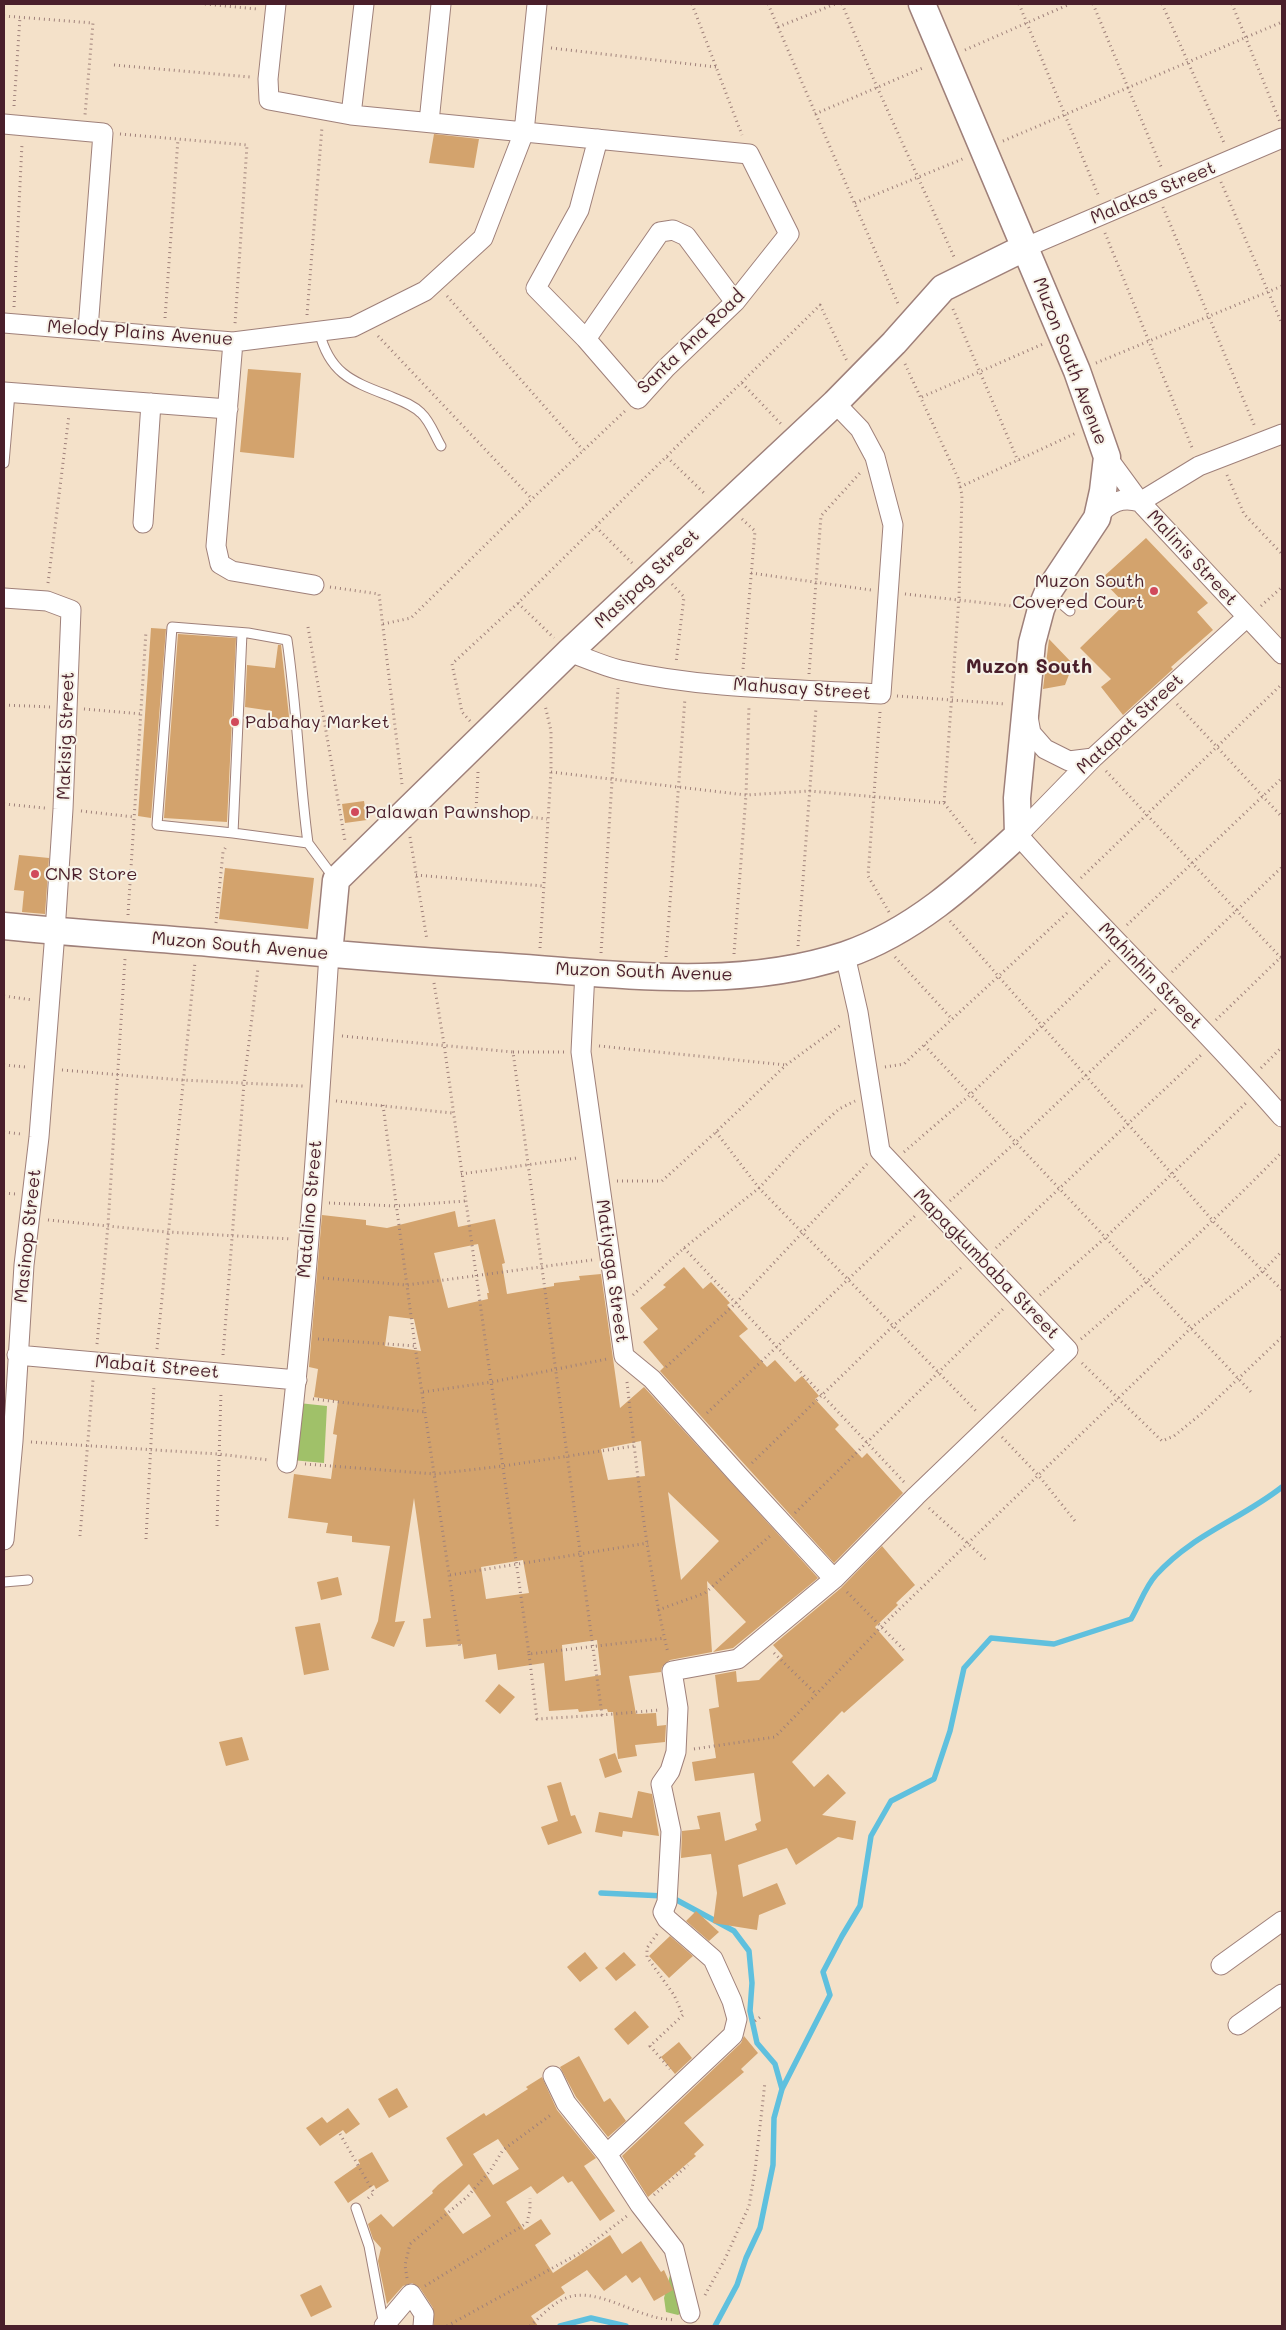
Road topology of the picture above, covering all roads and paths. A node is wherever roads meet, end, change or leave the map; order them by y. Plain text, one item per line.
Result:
1 (205, 4) edge
2 (364, 4) edge
3 (441, 4) edge
4 (537, 4) edge
5 (692, 4) edge
6 (768, 4) edge
7 (835, 4) edge
8 (842, 4) edge
9 (922, 4) edge
10 (1019, 4) edge
11 (1093, 4) edge
12 (1162, 4) edge
13 (1232, 4) edge
14 (275, 8) edge
15 (4, 16) edge
16 (20, 17) junction
17 (1282, 22) edge
18 (778, 27) junction
19 (1246, 37) junction
20 (533, 46) junction
21 (1187, 63) junction
22 (114, 65) dead end
23 (716, 67) junction
24 (268, 79) junction
25 (1128, 88) junction
26 (324, 110) junction
27 (351, 115) junction
28 (1065, 115) junction
29 (429, 122) junction
30 (13, 125) edge
31 (1282, 127) edge
32 (84, 131) junction
33 (524, 132) junction
34 (103, 133) junction
35 (1282, 138) edge
36 (178, 139) junction
37 (598, 139) junction
38 (983, 150) junction
39 (749, 154) junction
40 (1232, 160) junction
41 (1214, 168) junction
42 (918, 179) junction
43 (1163, 190) junction
44 (855, 203) junction
45 (1102, 215) junction
46 (1024, 248) junction
47 (435, 282) junction
48 (953, 282) junction
49 (1282, 286) edge
50 (1269, 292) junction
51 (735, 302) junction
52 (1210, 316) junction
53 (365, 321) junction
54 (8, 323) edge
55 (1282, 324) edge
56 (88, 329) junction
57 (312, 332) junction
58 (901, 335) junction
59 (1062, 335) junction
60 (164, 336) junction
61 (586, 339) junction
62 (1149, 340) junction
63 (234, 342) junction
64 (1078, 371) junction
65 (981, 372) junction
66 (742, 382) junction
67 (857, 382) junction
68 (7, 393) edge
69 (71, 398) junction
70 (922, 398) junction
71 (638, 399) junction
72 (151, 403) junction
73 (835, 403) junction
74 (228, 409) junction
75 (1097, 423) junction
76 (1282, 434) edge
77 (796, 440) junction
78 (1262, 442) junction
79 (441, 446) dead end
80 (583, 450) junction
81 (666, 457) junction
82 (875, 457) junction
83 (1107, 457) junction
84 (1221, 458) junction
85 (1018, 461) junction
86 (4, 463) edge
87 (1199, 466) junction
88 (960, 487) junction
89 (532, 499) junction
90 (1140, 502) junction
91 (724, 507) junction
92 (1097, 516) junction
93 (143, 524) dead end
94 (596, 526) junction
95 (1282, 554) edge
96 (653, 574) junction
97 (751, 574) junction
98 (815, 582) junction
99 (314, 585) joint
100 (1282, 587) edge
101 (889, 592) junction
102 (4, 598) edge
103 (959, 600) junction
104 (1044, 600) junction
105 (47, 601) junction
106 (518, 603) junction
107 (1070, 611) dead end
108 (1247, 617) junction
109 (383, 624) junction
110 (308, 628) dead end
111 (146, 631) dead end
112 (242, 633) junction
113 (569, 652) junction
114 (1282, 654) edge
115 (619, 669) junction
116 (680, 679) junction
117 (538, 682) junction
118 (1282, 684) edge
119 (742, 686) junction
120 (813, 690) junction
121 (1164, 691) junction
122 (881, 694) junction
123 (951, 700) junction
124 (4, 705) edge
125 (1026, 705) junction
126 (67, 708) junction
127 (142, 714) junction
128 (484, 736) junction
129 (1217, 748) junction
130 (465, 754) junction
131 (1093, 758) junction
132 (551, 772) junction
133 (614, 778) junction
134 (1282, 778) edge
135 (677, 787) junction
136 (810, 791) junction
137 (746, 795) junction
138 (875, 796) junction
139 (1263, 796) junction
140 (944, 803) junction
141 (4, 804) edge
142 (63, 809) junction
143 (406, 812) junction
144 (1147, 813) junction
145 (1282, 817) edge
146 (134, 818) junction
147 (547, 819) junction
148 (233, 833) junction
149 (1018, 835) junction
150 (308, 843) junction
151 (990, 861) junction
152 (1193, 863) junction
153 (1282, 867) edge
154 (342, 873) junction
155 (416, 875) junction
156 (543, 886) junction
157 (1073, 897) junction
158 (938, 906) junction
159 (1236, 910) junction
160 (4, 926) edge
161 (55, 932) junction
162 (889, 935) junction
163 (127, 937) junction
164 (205, 943) junction
165 (1118, 943) junction
166 (261, 949) junction
167 (329, 954) junction
168 (845, 955) junction
169 (1282, 958) edge
170 (430, 962) junction
171 (796, 968) junction
172 (540, 969) junction
173 (592, 972) junction
174 (665, 976) junction
175 (998, 976) junction
176 (732, 977) junction
177 (1164, 990) junction
178 (4, 996) edge
179 (49, 1002) junction
180 (858, 1012) junction
181 (952, 1019) junction
182 (1041, 1025) junction
183 (324, 1035) junction
184 (1208, 1038) junction
185 (444, 1044) junction
186 (924, 1045) junction
187 (1282, 1047) edge
188 (581, 1048) junction
189 (513, 1052) junction
190 (786, 1065) junction
191 (44, 1068) junction
192 (868, 1070) junction
193 (117, 1075) junction
194 (1086, 1077) junction
195 (182, 1080) junction
196 (244, 1083) junction
197 (1254, 1085) junction
198 (320, 1093) junction
199 (970, 1095) junction
200 (873, 1096) junction
201 (383, 1105) junction
202 (452, 1114) junction
203 (1282, 1117) edge
204 (1128, 1124) junction
205 (716, 1132) junction
206 (1015, 1143) junction
207 (1282, 1152) edge
208 (595, 1155) junction
209 (885, 1157) junction
210 (528, 1166) junction
211 (461, 1174) junction
212 (1172, 1174) junction
213 (599, 1181) junction
214 (759, 1188) junction
215 (1059, 1189) junction
216 (310, 1202) junction
217 (465, 1202) junction
218 (396, 1206) junction
219 (932, 1208) junction
220 (30, 1218) junction
221 (1214, 1222) junction
222 (108, 1225) junction
223 (167, 1232) junction
224 (802, 1233) junction
225 (232, 1236) junction
226 (1105, 1238) junction
227 (308, 1240) junction
228 (684, 1248) junction
229 (1282, 1252) edge
230 (980, 1257) junction
231 (610, 1258) junction
232 (542, 1266) junction
233 (1263, 1271) junction
234 (475, 1275) junction
235 (305, 1276) junction
236 (848, 1280) junction
237 (1148, 1282) junction
238 (407, 1285) junction
239 (1282, 1290) edge
240 (616, 1301) junction
241 (1022, 1302) junction
242 (736, 1303) junction
243 (894, 1326) junction
244 (1191, 1328) junction
245 (1282, 1337) edge
246 (300, 1338) junction
247 (415, 1346) junction
248 (777, 1347) junction
249 (1068, 1350) junction
250 (17, 1355) junction
251 (624, 1356) junction
252 (95, 1362) junction
253 (155, 1366) junction
254 (557, 1370) junction
255 (222, 1372) junction
256 (938, 1372) junction
257 (1238, 1378) junction
258 (652, 1379) junction
259 (492, 1382) junction
260 (296, 1388) junction
261 (423, 1392) junction
262 (1251, 1392) dead end
263 (823, 1396) junction
264 (1120, 1398) junction
265 (426, 1412) junction
266 (990, 1425) junction
267 (694, 1426) junction
268 (13, 1441) junction
269 (868, 1444) junction
270 (634, 1446) junction
271 (88, 1447) junction
272 (150, 1449) junction
273 (218, 1454) junction
274 (569, 1455) junction
275 (287, 1463) junction
276 (503, 1466) junction
277 (435, 1474) junction
278 (738, 1476) junction
279 (1038, 1476) junction
280 (916, 1496) junction
281 (1075, 1521) dead end
282 (783, 1524) junction
283 (217, 1526) dead end
284 (80, 1536) dead end
285 (146, 1539) dead end
286 (4, 1540) edge
287 (648, 1544) junction
288 (968, 1544) junction
289 (581, 1552) junction
290 (986, 1560) dead end
291 (517, 1563) junction
292 (450, 1574) junction
293 (834, 1579) junction
294 (28, 1580) dead end
295 (4, 1582) edge
296 (658, 1610) junction
297 (881, 1627) junction
298 (665, 1638) junction
299 (761, 1640) junction
300 (594, 1645) junction
301 (460, 1648) dead end
302 (904, 1650) dead end
303 (529, 1654) junction
304 (672, 1671) junction
305 (816, 1694) junction
306 (678, 1708) junction
307 (602, 1715) junction
308 (676, 1752) junction
309 (665, 1915) junction
310 (1282, 1921) edge
311 (1221, 1965) dead end
312 (1282, 1994) edge
313 (1238, 2025) dead end
314 (553, 2076) dead end
315 (765, 2082) dead end
316 (682, 2083) junction
317 (566, 2103) junction
318 (340, 2134) dead end
319 (607, 2154) junction
320 (688, 2165) dead end
321 (530, 2198) dead end
322 (640, 2206) junction
323 (356, 2208) joint
324 (411, 2294) junction
325 (690, 2313) junction
326 (384, 2326) edge
327 (423, 2326) edge
328 (447, 2326) edge
329 (530, 2326) edge

1 - 14 path
2 - 27 street
3 - 29 street
4 - 20 street, Melody Plains Avenue
5 - 23 path
6 - 18 path
7 - 18 path
8 - 42 path
9 - 38 street, Muzon South Avenue
10 - 28 path
11 - 25 path
12 - 21 path
13 - 19 path
14 - 24 street
15 - 16 path
16 - 30 path
16 - 32 path
17 - 19 path
18 - 44 path
19 - 21 path
19 - 31 path
20 - 23 path
20 - 33 street, Melody Plains Avenue
21 - 25 path
21 - 40 path
22 - 24 path
23 - 39 path
24 - 26 street
25 - 28 path
25 - 43 path
26 - 27 street
26 - 57 path
27 - 29 street
28 - 38 path
28 - 45 path
29 - 33 street
30 - 32 street
30 - 54 path
32 - 34 street
33 - 37 street
33 - 47 street, Melody Plains Avenue
34 - 36 path
34 - 56 street
35 - 40 street, Malakas Street
36 - 60 path
36 - 63 path
37 - 39 street
37 - 61 street, Santa Ana Road
38 - 42 path
38 - 46 street, Muzon South Avenue
39 - 51 street, Santa Ana Road
40 - 41 street, Malakas Street
41 - 43 street, Malakas Street
41 - 50 path
42 - 44 path
42 - 48 path
43 - 45 street, Malakas Street
43 - 52 path
44 - 58 path
45 - 46 street, Malakas Street
45 - 62 path
46 - 48 street, Masipag Street
46 - 59 street, Muzon South Avenue
47 - 53 street, Melody Plains Avenue
47 - 80 path
48 - 58 street, Masipag Street
48 - 65 path
49 - 50 path
50 - 52 path
50 - 55 path
51 - 61 street
51 - 71 street, Santa Ana Road
52 - 62 path
52 - 78 path
53 - 57 street, Melody Plains Avenue
53 - 89 path
54 - 56 street, Melody Plains Avenue
56 - 60 street, Melody Plains Avenue
57 - 63 street, Melody Plains Avenue
57 - 79 lane
58 - 67 street, Masipag Street
58 - 70 path
59 - 64 street, Muzon South Avenue
59 - 65 path
60 - 63 street, Melody Plains Avenue
61 - 71 street, Santa Ana Road
62 - 64 path
62 - 87 path
63 - 74 street
64 - 75 street, Muzon South Avenue
65 - 70 path
65 - 85 path
66 - 67 path
66 - 77 path
66 - 81 path
67 - 73 street, Masipag Street
68 - 69 street
68 - 86 lane
69 - 72 street
69 - 105 path
70 - 88 path
71 - 80 path
72 - 74 street
72 - 93 street
73 - 77 street, Masipag Street
73 - 82 street, Mahusay Street
74 - 99 street
75 - 83 street, Muzon South Avenue
75 - 85 path
76 - 78 street
77 - 91 street, Masipag Street
78 - 84 street
80 - 89 path
81 - 91 path
81 - 94 path
82 - 98 path
82 - 101 street, Mahusay Street
83 - 90 street, Malinis Street
83 - 92 street, Muzon South Avenue
84 - 87 street
84 - 95 path
85 - 88 path
87 - 90 street
88 - 103 path
89 - 109 path
90 - 92 street
90 - 108 street, Malinis Street
91 - 96 street, Masipag Street
91 - 97 path
92 - 104 street, Muzon South Avenue
94 - 96 path
94 - 106 path
96 - 113 street, Masipag Street
96 - 116 path
97 - 98 path
97 - 119 path
98 - 101 path
98 - 120 path
99 - 109 path
100 - 108 path
101 - 103 path
101 - 122 street, Mahusay Street
102 - 105 street, Makisig Street
103 - 104 path
103 - 123 path
104 - 107 lane
104 - 125 street, Muzon South Avenue
105 - 126 street, Makisig Street
106 - 113 path
106 - 128 path
108 - 114 street, Malinis Street
108 - 121 street, Matapat Street
109 - 143 path
110 - 154 path
111 - 127 path
112 - 148 lane
112 - 148 lane
112 - 150 lane
113 - 115 street, Mahusay Street
113 - 117 street, Masipag Street
115 - 116 street, Mahusay Street
115 - 133 path
116 - 119 street, Mahusay Street
116 - 135 path
117 - 128 street, Masipag Street
117 - 132 path
118 - 129 path
119 - 120 street, Mahusay Street
119 - 137 path
120 - 122 street, Mahusay Street
120 - 136 path
121 - 129 path
121 - 131 street, Matapat Street
122 - 123 path
122 - 138 path
123 - 125 path
123 - 140 path
124 - 126 path
125 - 131 street
125 - 149 street, Muzon South Avenue
126 - 127 path
126 - 142 street, Makisig Street
127 - 146 path
128 - 130 street, Masipag Street
129 - 139 path
129 - 144 path
130 - 143 street, Masipag Street
130 - 147 path
131 - 144 path
131 - 149 street, Matapat Street
132 - 133 path
132 - 147 path
133 - 135 path
133 - 173 path
134 - 139 path
135 - 137 path
135 - 174 path
136 - 137 path
136 - 138 path
136 - 171 path
137 - 176 path
138 - 140 path
138 - 162 path
139 - 145 path
139 - 152 path
140 - 151 path
141 - 142 path
142 - 146 path
142 - 161 street, Makisig Street
143 - 154 street, Masipag Street
143 - 155 path
144 - 152 path
144 - 157 path
146 - 163 path
147 - 156 path
148 - 150 lane
148 - 164 path
149 - 151 street, Muzon South Avenue
149 - 157 street, Mahinhin Street
150 - 154 lane
151 - 158 street, Muzon South Avenue
152 - 159 path
152 - 165 path
153 - 159 path
154 - 167 street
155 - 156 path
155 - 170 path
156 - 172 path
157 - 165 street, Mahinhin Street
157 - 175 path
158 - 162 street, Muzon South Avenue
158 - 175 path
159 - 169 path
159 - 177 path
160 - 161 street, Muzon South Avenue
161 - 163 street, Muzon South Avenue
161 - 179 street, Masinop Street
162 - 168 street, Muzon South Avenue
162 - 181 path
163 - 164 street, Muzon South Avenue
163 - 193 path
164 - 166 street, Muzon South Avenue
164 - 195 path
165 - 177 street, Mahinhin Street
165 - 182 path
166 - 167 street, Muzon South Avenue
166 - 196 path
167 - 170 street, Muzon South Avenue
167 - 183 street, Matalino Street
168 - 171 street, Muzon South Avenue
168 - 180 street
169 - 184 path
170 - 172 street, Muzon South Avenue
170 - 185 path
171 - 176 street, Muzon South Avenue
172 - 173 street, Muzon South Avenue
173 - 174 street, Muzon South Avenue
173 - 188 street, Matiyaga Street
174 - 176 street, Muzon South Avenue
175 - 181 path
175 - 182 path
177 - 184 street, Mahinhin Street
177 - 194 path
178 - 179 path
179 - 191 street, Masinop Street
180 - 190 path
180 - 192 street
181 - 186 path
182 - 194 path
182 - 199 path
183 - 185 path
183 - 198 street, Matalino Street
184 - 197 street, Mahinhin Street
184 - 204 path
185 - 189 path
185 - 202 path
186 - 192 path
186 - 199 path
187 - 197 path
188 - 189 path
188 - 190 path
188 - 208 street, Matiyaga Street
189 - 210 path
190 - 205 path
191 - 193 path
191 - 220 street, Masinop Street
192 - 200 street
193 - 195 path
193 - 222 path
194 - 204 path
194 - 206 path
195 - 196 path
195 - 223 path
196 - 198 path
196 - 225 path
197 - 203 street, Mahinhin Street
197 - 212 path
198 - 201 path
198 - 216 street, Matalino Street
199 - 206 path
199 - 209 path
200 - 209 street
200 - 214 path
201 - 202 path
201 - 218 path
202 - 211 path
204 - 212 path
204 - 215 path
205 - 213 path
205 - 214 path
206 - 215 path
206 - 219 path
207 - 221 path
208 - 210 path
208 - 213 street, Matiyaga Street
209 - 219 street, Mapagkumbaba Street
209 - 224 path
210 - 211 path
210 - 232 path
211 - 217 path
212 - 221 path
212 - 226 path
213 - 231 street, Matiyaga Street
214 - 224 path
214 - 228 path
215 - 226 path
215 - 230 path
216 - 218 path
216 - 227 street, Matalino Street
217 - 218 path
217 - 234 path
218 - 238 path
219 - 230 street, Mapagkumbaba Street
219 - 236 path
220 - 222 path
220 - 250 street, Masinop Street
221 - 233 path
221 - 237 path
222 - 223 path
222 - 252 path
223 - 225 path
223 - 253 path
224 - 236 path
224 - 242 path
225 - 227 path
225 - 255 path
226 - 237 path
226 - 241 path
227 - 235 street, Matalino Street
228 - 240 path
228 - 242 path
229 - 233 path
230 - 241 street, Mapagkumbaba Street
230 - 243 path
231 - 232 path
231 - 240 street, Matiyaga Street
232 - 234 path
232 - 254 path
233 - 239 path
233 - 244 path
234 - 238 path
234 - 259 path
235 - 238 path
235 - 246 street, Matalino Street
236 - 243 path
236 - 248 path
237 - 244 path
237 - 249 path
238 - 247 path
240 - 251 street, Matiyaga Street
241 - 249 street, Mapagkumbaba Street
241 - 256 path
242 - 248 path
242 - 258 path
243 - 256 path
243 - 263 path
244 - 257 path
244 - 264 path
245 - 257 path
246 - 247 path
246 - 260 street, Matalino Street
247 - 261 path
248 - 263 path
248 - 267 path
249 - 264 path
249 - 266 street, Mapagkumbaba Street
250 - 252 street, Mabait Street
250 - 268 street, Masinop Street
251 - 254 path
251 - 258 street, Matiyaga Street
251 - 270 path
252 - 253 street, Mabait Street
252 - 271 path
253 - 255 street, Mabait Street
253 - 272 path
254 - 259 path
254 - 274 path
255 - 260 street, Mabait Street
255 - 273 path
256 - 266 path
256 - 269 path
257 - 262 path
257 - 264 path
258 - 267 street, Matiyaga Street
259 - 261 path
259 - 276 path
260 - 265 path
260 - 275 street, Matalino Street
261 - 265 path
263 - 269 path
263 - 278 path
264 - 279 path
265 - 277 path
266 - 279 path
266 - 280 street, Mapagkumbaba Street
267 - 278 street, Matiyaga Street
268 - 271 path
268 - 286 street, Masinop Street
269 - 280 path
269 - 282 path
270 - 274 path
270 - 287 path
271 - 272 path
271 - 284 path
272 - 273 path
272 - 285 path
273 - 275 path
273 - 283 path
274 - 276 path
274 - 289 path
275 - 277 path
276 - 277 path
276 - 291 path
277 - 292 path
278 - 282 street, Matiyaga Street
279 - 281 path
279 - 288 path
280 - 288 path
280 - 293 street, Mapagkumbaba Street
282 - 293 street, Matiyaga Street
282 - 296 path
287 - 289 path
287 - 296 path
288 - 290 path
288 - 297 path
289 - 291 path
289 - 300 path
291 - 292 path
291 - 303 path
292 - 301 path
293 - 297 path
293 - 299 street, Mapagkumbaba Street
294 - 295 lane
296 - 298 path
297 - 302 path
297 - 305 path
298 - 300 path
298 - 304 path
299 - 304 street, Mapagkumbaba Street
299 - 305 path
300 - 303 path
300 - 307 path
303 - 307 path
304 - 306 street
305 - 308 path
306 - 307 path
306 - 308 street
308 - 309 street
309 - 316 path
309 - 316 street
310 - 311 street
312 - 313 street
314 - 317 street
315 - 325 path
316 - 319 street
317 - 319 street
317 - 324 path
318 - 323 path
319 - 322 street
320 - 322 path
321 - 324 path
322 - 325 street
322 - 328 path
323 - 326 lane
324 - 326 street
324 - 327 street
325 - 329 path

